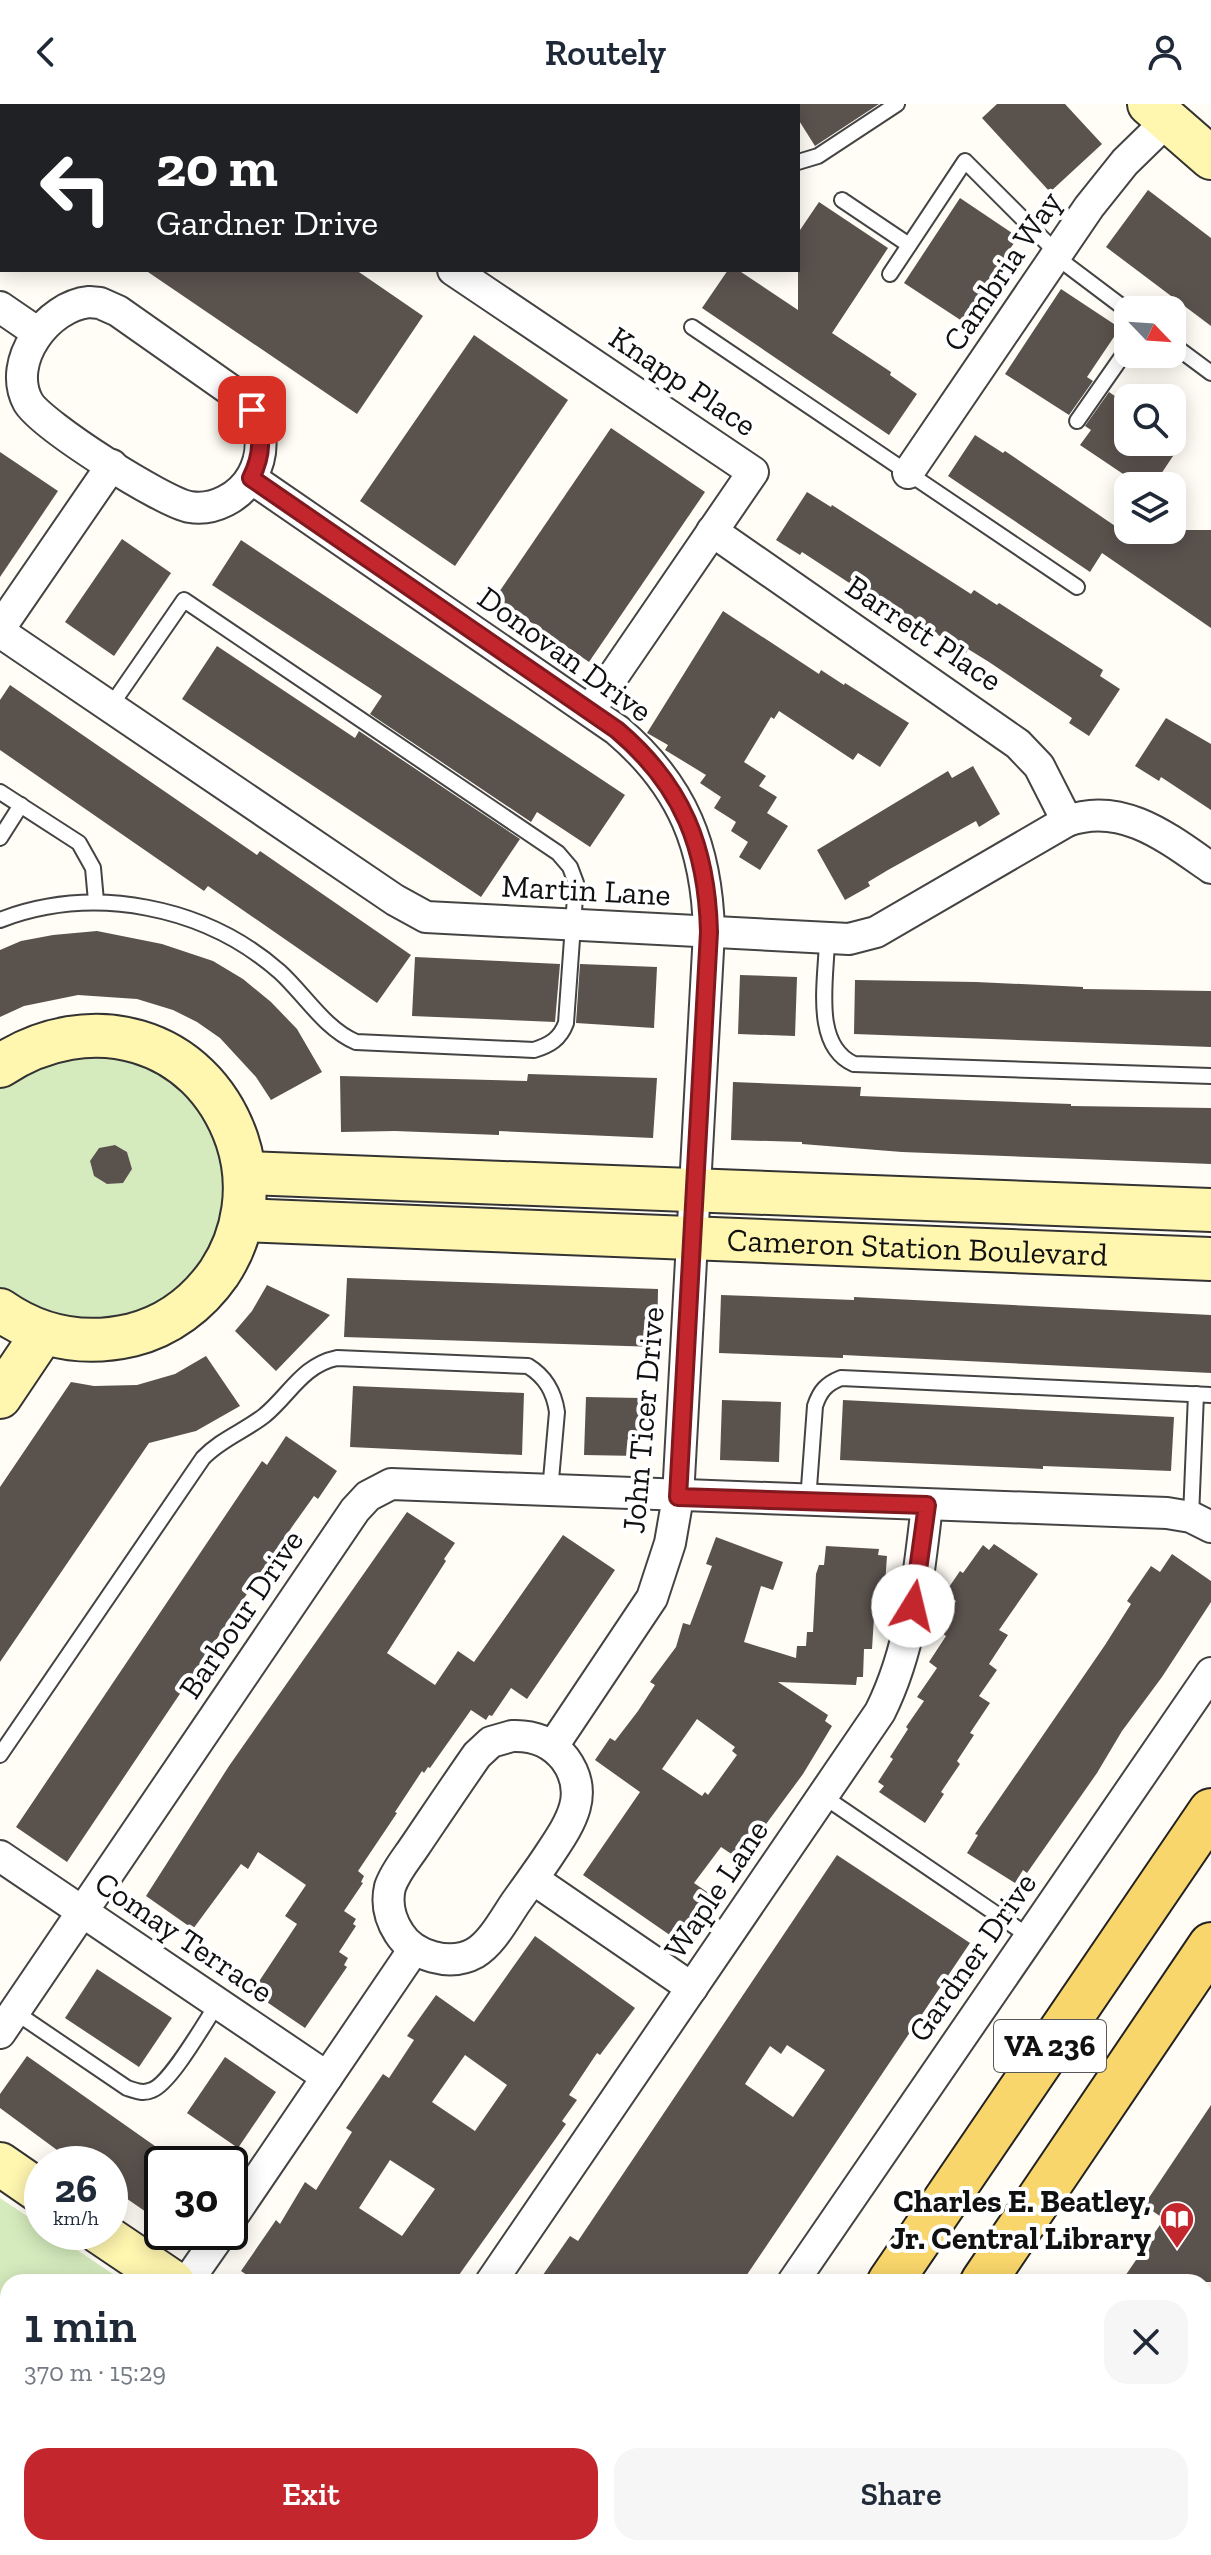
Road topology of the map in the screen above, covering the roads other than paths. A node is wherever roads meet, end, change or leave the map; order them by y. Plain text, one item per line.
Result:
1 (897, 104) edge
2 (1158, 112) edge
3 (1211, 158) edge
4 (800, 161) edge
5 (842, 200) dead end
6 (909, 245) junction
7 (1056, 255) junction
8 (456, 272) edge
9 (890, 274) dead end
10 (1114, 300) edge
11 (0, 307) edge
12 (692, 327) dead end
13 (38, 333) junction
14 (1186, 354) edge
15 (1114, 368) edge
16 (1211, 373) edge
17 (1077, 421) dead end
18 (112, 465) junction
19 (908, 473) junction
20 (251, 478) junction
21 (712, 531) junction
22 (1077, 587) dead end
23 (0, 630) edge
24 (110, 707) junction
25 (590, 710) junction
26 (0, 792) edge
27 (21, 805) junction
28 (1067, 821) junction
29 (0, 838) edge
30 (1211, 868) edge
31 (96, 901) junction
32 (0, 920) edge
33 (574, 926) junction
34 (709, 932) junction
35 (827, 937) junction
36 (0, 1066) edge
37 (1211, 1076) edge
38 (245, 1173) junction
39 (1211, 1210) edge
40 (694, 1213) junction
41 (242, 1220) junction
42 (1211, 1259) edge
43 (0, 1310) edge
44 (43, 1333) junction
45 (1204, 1395) edge
46 (0, 1397) edge
47 (550, 1491) junction
48 (678, 1497) junction
49 (808, 1501) junction
50 (927, 1505) junction
51 (1201, 1522) edge
52 (1211, 1673) edge
53 (553, 1746) junction
54 (0, 1755) edge
55 (823, 1796) junction
56 (1211, 1811) edge
57 (0, 1856) edge
58 (533, 1879) junction
59 (82, 1912) junction
60 (1030, 1937) junction
61 (1211, 1945) edge
62 (414, 1949) junction
63 (692, 1988) junction
64 (218, 2003) junction
65 (7, 2023) edge
66 (327, 2077) junction
67 (0, 2164) edge
68 (24, 2181) edge
69 (248, 2193) edge
70 (126, 2250) edge
71 (209, 2250) edge
72 (161, 2274) edge
73 (193, 2274) edge
74 (496, 2274) edge
75 (798, 2274) edge
76 (895, 2274) edge
77 (988, 2274) edge

1 - 4 lane
2 - 3 street
2 - 7 street, Cambria Way
5 - 6 lane
6 - 7 lane
6 - 9 lane
7 - 10 lane
7 - 19 street, Cambria Way
8 - 21 street, Knapp Place
11 - 13 street
12 - 19 lane
13 - 18 street
13 - 20 street
14 - 16 lane
15 - 17 lane
18 - 20 street
18 - 23 street
19 - 22 lane
20 - 25 street, Donovan Drive
21 - 25 street, Knapp Place
21 - 28 street, Barrett Place
23 - 24 street, Martin Lane
24 - 33 street, Martin Lane
24 - 33 lane
25 - 34 street, Donovan Drive
26 - 27 lane
27 - 29 lane
27 - 31 lane
28 - 30 street, Martin Lane
28 - 35 street, Martin Lane
31 - 32 lane
31 - 33 lane
33 - 34 street, Martin Lane
34 - 35 street, Martin Lane
34 - 40 street, Donovan Drive
35 - 37 lane
36 - 38 street
38 - 40 street, Cameron Station Boulevard
38 - 41 street
39 - 40 street, Cameron Station Boulevard
40 - 41 street, Cameron Station Boulevard
40 - 42 street, Cameron Station Boulevard
40 - 48 street, John Ticer Drive
41 - 44 street
43 - 44 street
44 - 46 street
45 - 49 lane
45 - 51 lane
47 - 48 street, Barbour Drive
47 - 54 lane
47 - 59 street, Barbour Drive
48 - 49 street
48 - 53 street, John Ticer Drive
49 - 50 street
50 - 51 street
50 - 55 street, Waple Lane
52 - 60 street, Gardner Drive
53 - 58 street
53 - 62 street
55 - 60 lane
55 - 63 street, Waple Lane
56 - 76 main road, VA 236
57 - 59 street, Comay Terrace
58 - 62 street
58 - 63 street
59 - 64 street, Comay Terrace
59 - 65 street, Barbour Drive
60 - 75 street, Gardner Drive
61 - 77 main road, VA 236
62 - 66 street
63 - 74 street, Waple Lane
64 - 65 lane
64 - 66 street, Comay Terrace
66 - 69 street
67 - 68 street
70 - 72 street
71 - 73 street

